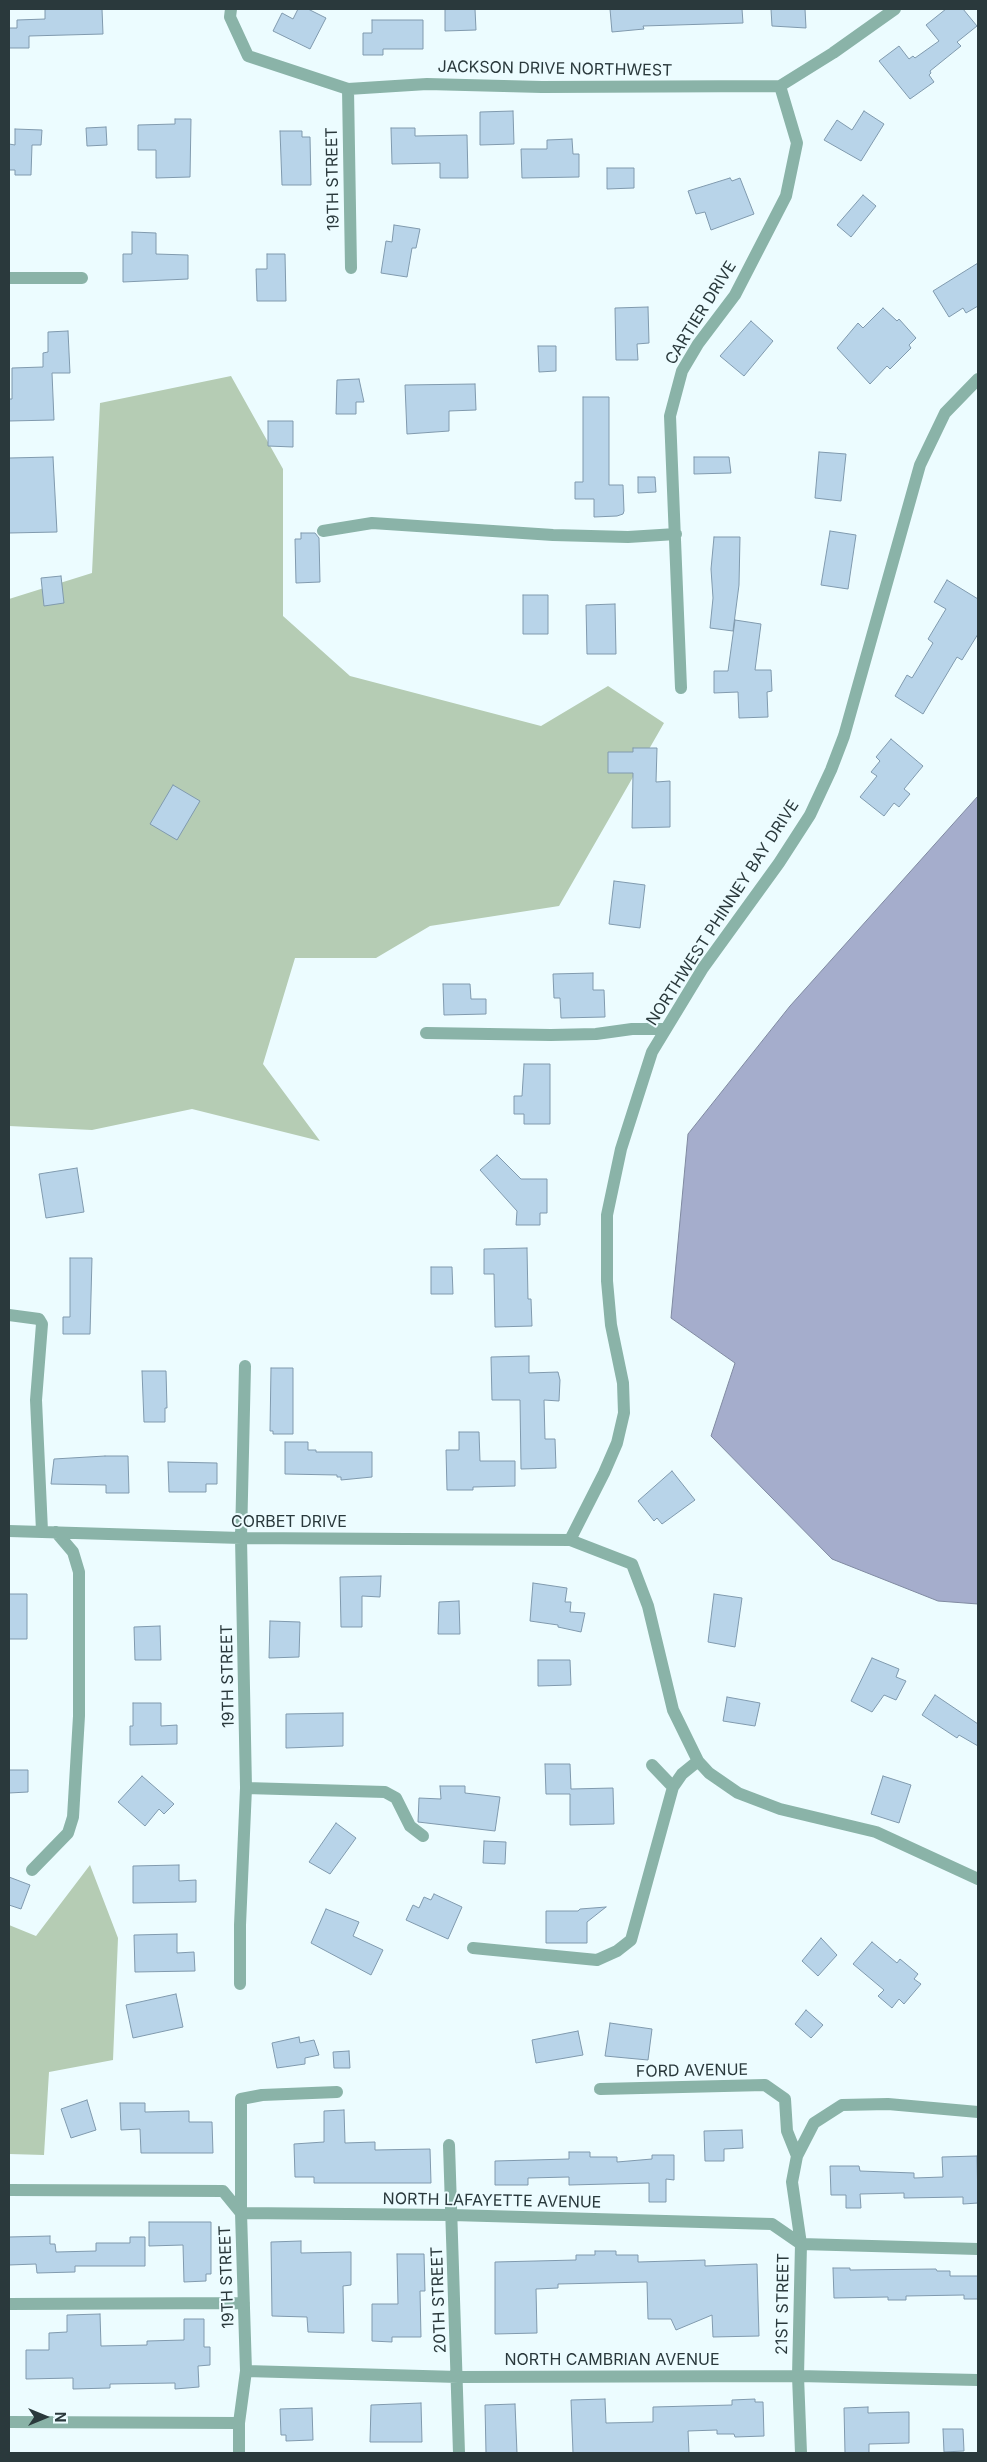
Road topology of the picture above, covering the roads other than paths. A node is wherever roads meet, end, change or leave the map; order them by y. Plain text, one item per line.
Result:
1 (231, 9) edge
2 (895, 9) edge
3 (780, 86) junction
4 (348, 89) junction
5 (350, 268) dead end
6 (9, 278) edge
7 (82, 278) dead end
8 (978, 379) edge
9 (323, 531) dead end
10 (676, 534) junction
11 (681, 688) dead end
12 (666, 1029) junction
13 (426, 1033) dead end
14 (9, 1314) edge
15 (245, 1366) dead end
16 (9, 1531) edge
17 (42, 1531) junction
18 (56, 1532) junction
19 (241, 1538) junction
20 (570, 1540) junction
21 (698, 1761) junction
22 (652, 1765) dead end
23 (673, 1787) junction
24 (246, 1788) junction
25 (423, 1836) dead end
26 (32, 1870) dead end
27 (978, 1878) edge
28 (473, 1948) dead end
29 (240, 1984) dead end
30 (600, 2089) dead end
31 (337, 2092) dead end
32 (978, 2112) edge
33 (449, 2145) dead end
34 (797, 2156) junction
35 (9, 2190) edge
36 (241, 2213) junction
37 (452, 2215) junction
38 (801, 2244) junction
39 (978, 2249) edge
40 (244, 2303) junction
41 (9, 2304) edge
42 (246, 2371) junction
43 (798, 2376) junction
44 (458, 2377) junction
45 (978, 2380) edge
46 (9, 2422) edge
47 (239, 2423) junction
48 (239, 2453) edge
49 (459, 2453) edge
50 (801, 2453) edge

1 - 4 street, JACKSON DRIVE NORTHWEST
2 - 3 street
3 - 4 street, JACKSON DRIVE NORTHWEST
3 - 10 street, CARTIER DRIVE
4 - 5 street, 19TH STREET
6 - 7 street
8 - 12 street, NORTHWEST PHINNEY BAY DRIVE
9 - 10 street
10 - 11 street, CARTIER DRIVE
12 - 13 street
12 - 20 street, NORTHWEST PHINNEY BAY DRIVE
14 - 17 street
15 - 19 street, 19TH STREET
16 - 17 street, CORBET DRIVE
17 - 18 street, CORBET DRIVE
18 - 19 street, CORBET DRIVE
18 - 26 street
19 - 20 street, CORBET DRIVE
19 - 24 street, 19TH STREET
20 - 21 street
21 - 23 street
21 - 27 street
22 - 23 street
23 - 28 street
24 - 25 street
24 - 29 street, 19TH STREET
30 - 34 street, FORD AVENUE
31 - 36 street, 19TH STREET
32 - 34 street
33 - 37 street, 20TH STREET
34 - 38 street, 21ST STREET
35 - 36 street
36 - 37 street, NORTH LAFAYETTE AVENUE
36 - 40 street, 19TH STREET
37 - 38 street, NORTH LAFAYETTE AVENUE
37 - 44 street, 20TH STREET
38 - 39 street
38 - 43 street, 21ST STREET
40 - 41 street
40 - 42 street, 19TH STREET
42 - 44 street, NORTH CAMBRIAN AVENUE
42 - 47 street, 19TH STREET
43 - 44 street, NORTH CAMBRIAN AVENUE
43 - 45 street, NORTH CAMBRIAN AVENUE
43 - 50 street, 21ST STREET
44 - 49 street, 20TH STREET
46 - 47 street
47 - 48 street, 19TH STREET

